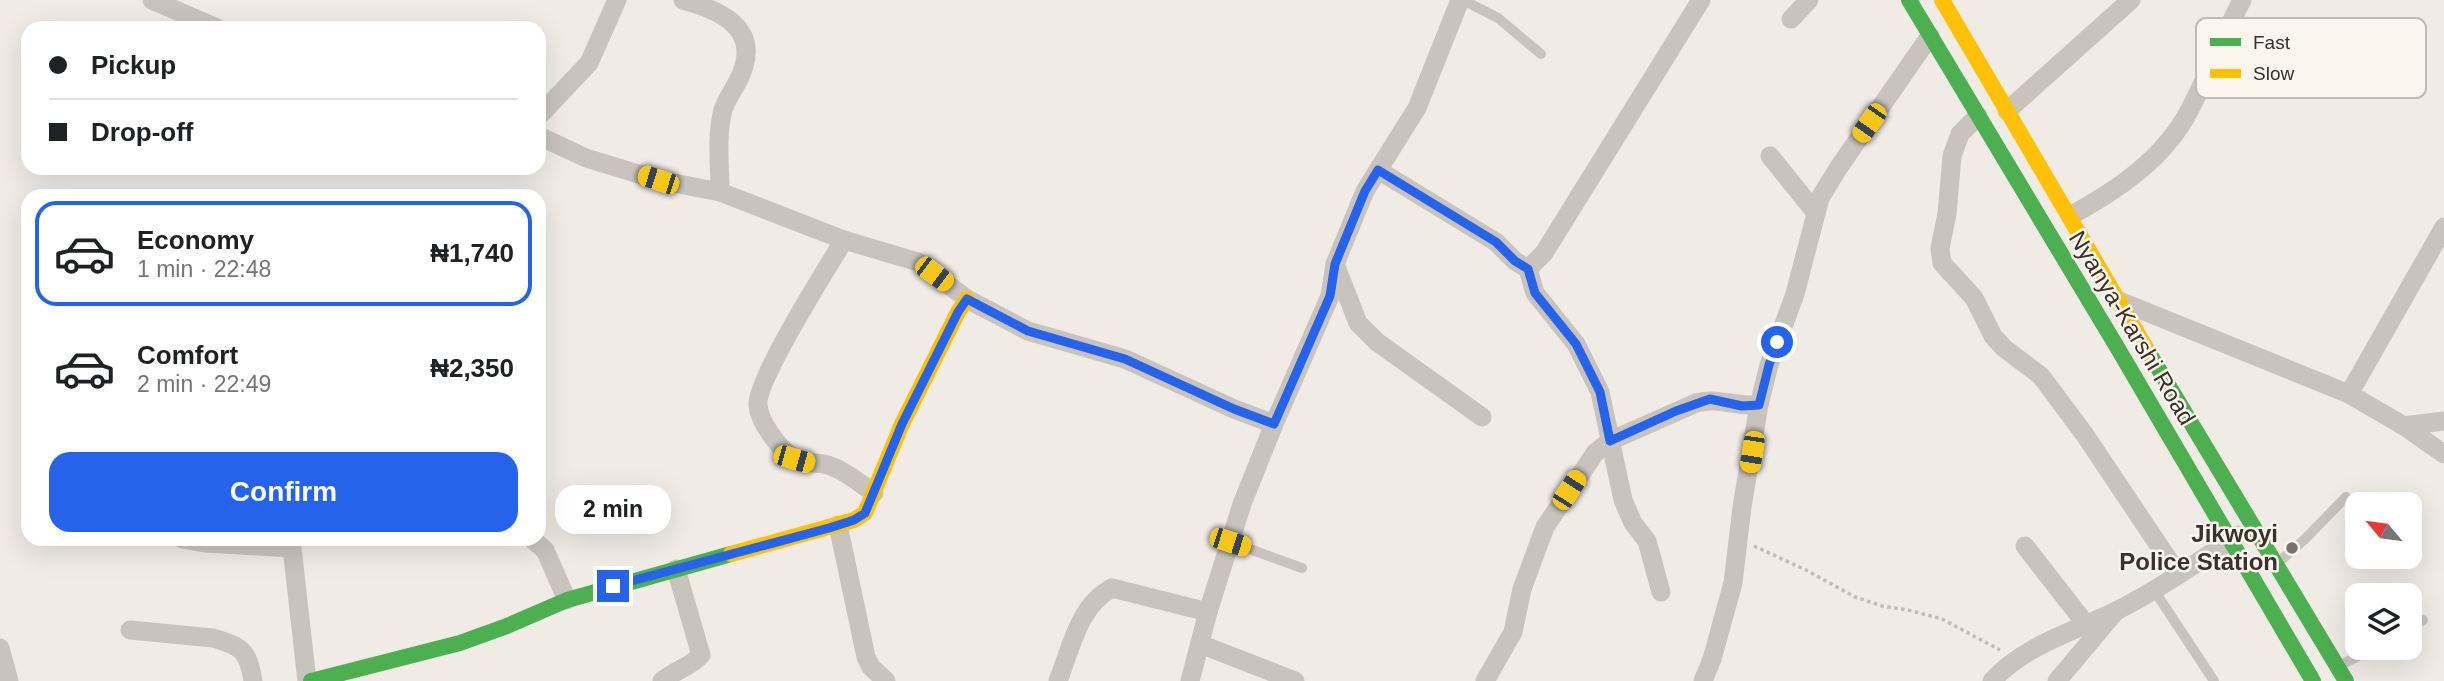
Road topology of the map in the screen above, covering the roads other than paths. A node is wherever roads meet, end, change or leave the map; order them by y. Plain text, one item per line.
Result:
1 (152, 0) edge
2 (617, 0) edge
3 (683, 0) edge
4 (1461, 0) edge
5 (1701, 0) edge
6 (1809, 0) edge
7 (1909, 0) edge
8 (1941, 0) edge
9 (2131, 0) edge
10 (2242, 0) edge
11 (2233, 18) edge
12 (1791, 19) dead end
13 (201, 21) edge
14 (1930, 36) junction
15 (1541, 54) dead end
16 (2196, 96) edge
17 (546, 109) edge
18 (2007, 111) junction
19 (1978, 116) junction
20 (546, 139) edge
21 (1770, 156) dead end
22 (1378, 170) junction
23 (720, 192) junction
24 (1815, 212) junction
25 (2070, 216) junction
26 (2444, 227) edge
27 (844, 240) junction
28 (1335, 264) junction
29 (1528, 269) junction
30 (967, 299) junction
31 (2117, 300) junction
32 (2349, 394) junction
33 (1759, 405) junction
34 (1482, 417) dead end
35 (2444, 421) edge
36 (1274, 424) junction
37 (2404, 426) junction
38 (1610, 441) junction
39 (2444, 454) edge
40 (874, 493) junction
41 (2345, 498) edge
42 (838, 525) junction
43 (2254, 525) junction
44 (2231, 540) junction
45 (1230, 542) junction
46 (291, 546) edge
47 (540, 546) edge
48 (2025, 546) dead end
49 (2277, 564) junction
50 (676, 569) junction
51 (1302, 569) dead end
52 (2178, 574) junction
53 (2154, 590) junction
54 (1661, 592) dead end
55 (567, 600) junction
56 (2116, 611) junction
57 (1208, 612) junction
58 (2085, 623) junction
59 (130, 630) dead end
60 (1200, 644) junction
61 (0, 648) edge
62 (2359, 660) edge
63 (2342, 674) edge
64 (2061, 679) edge
65 (9, 681) edge
66 (253, 681) edge
67 (309, 681) edge
68 (662, 681) edge
69 (886, 681) edge
70 (1058, 681) edge
71 (1190, 681) edge
72 (1295, 681) edge
73 (1485, 681) edge
74 (1703, 681) edge
75 (1992, 681) edge
76 (2214, 681) edge
77 (2313, 681) edge

1 - 13 street
2 - 17 street
3 - 23 street
4 - 15 lane
4 - 22 street
5 - 29 street
6 - 12 street
7 - 14 main road, Nyanya-Karshi Road
8 - 18 main road, Nyanya-Karshi Road
9 - 18 street
10 - 11 street
14 - 19 main road, Nyanya-Karshi Road
14 - 24 street
16 - 25 street
18 - 25 main road, Nyanya-Karshi Road
19 - 44 main road, Nyanya-Karshi Road
19 - 52 street
20 - 23 street
21 - 24 street
22 - 28 street
22 - 29 street
23 - 27 street
24 - 33 street
25 - 31 main road, Nyanya-Karshi Road
26 - 32 street
27 - 30 street
27 - 40 street
28 - 34 street
28 - 36 street
29 - 38 street
30 - 36 street
30 - 40 main road
31 - 32 street
31 - 43 main road, Nyanya-Karshi Road
32 - 37 street
33 - 38 street
33 - 74 street
35 - 37 street
36 - 45 street
37 - 39 street
38 - 54 street
38 - 73 street
40 - 42 main road
41 - 49 lane
42 - 50 main road
42 - 69 street
43 - 44 street
43 - 49 main road, Nyanya-Karshi Road
44 - 52 street
44 - 77 main road, Nyanya-Karshi Road
45 - 51 lane
45 - 57 street
46 - 67 street
47 - 55 street
48 - 58 street
49 - 63 main road, Nyanya-Karshi Road
50 - 55 main road
50 - 68 street
52 - 53 street
53 - 56 street
53 - 76 lane
55 - 67 main road
56 - 58 street
56 - 64 street
57 - 60 street
57 - 70 street
58 - 75 street
59 - 66 street
60 - 71 street
60 - 72 street
61 - 65 street
62 - 63 lane

